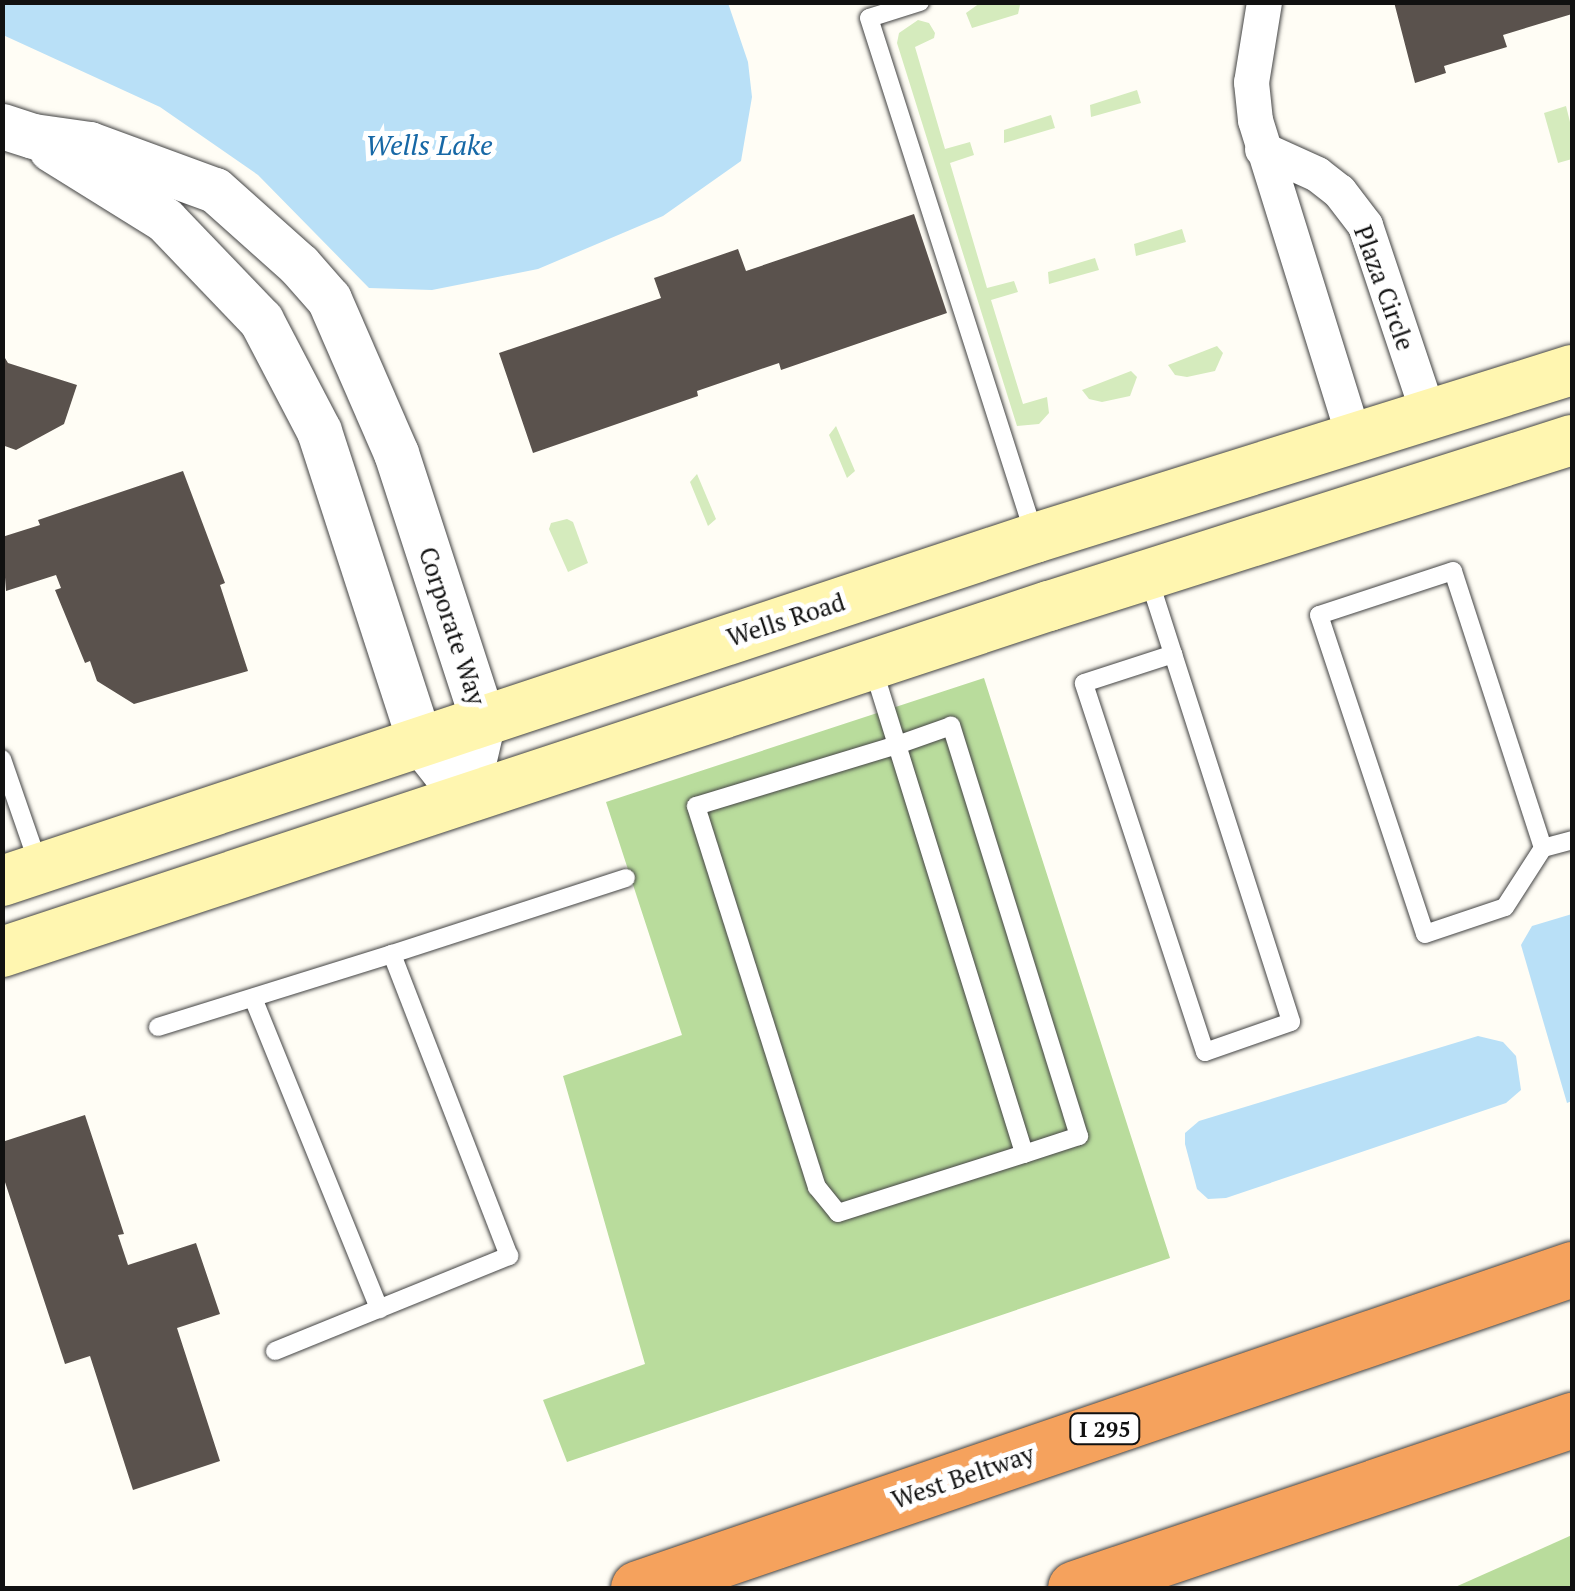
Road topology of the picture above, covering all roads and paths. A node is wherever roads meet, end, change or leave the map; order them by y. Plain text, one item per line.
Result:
1 (920, 2) edge
2 (1264, 2) edge
3 (18, 131) edge
4 (1262, 149) junction
5 (1572, 370) edge
6 (1391, 427) junction
7 (1572, 440) edge
8 (1410, 492) junction
9 (1035, 538) junction
10 (1148, 575) junction
11 (1172, 654) junction
12 (872, 664) junction
13 (483, 720) junction
14 (420, 741) junction
15 (897, 744) junction
16 (2, 759) edge
17 (465, 798) junction
18 (1572, 840) edge
19 (1543, 848) junction
20 (21, 875) edge
21 (626, 878) dead end
22 (2, 952) edge
23 (392, 954) junction
24 (253, 998) junction
25 (158, 1027) dead end
26 (1024, 1154) junction
27 (1572, 1269) edge
28 (380, 1309) junction
29 (275, 1351) dead end
30 (1566, 1424) edge
31 (638, 1588) edge
32 (1075, 1588) edge

1 - 9 lane
2 - 4 street
3 - 13 street, Corporate Way
3 - 14 street, Corporate Way
4 - 6 street
4 - 6 street, Plaza Circle
5 - 6 main road, Wells Road
6 - 8 main road
6 - 9 main road, Wells Road
7 - 8 main road
8 - 10 main road
9 - 13 main road, Wells Road
10 - 11 lane
10 - 12 main road
11 - 11 lane
12 - 15 lane
12 - 17 main road
13 - 14 main road, Wells Road
13 - 17 street, Corporate Way
14 - 17 street, Corporate Way
14 - 20 main road, Wells Road
15 - 26 lane
15 - 26 lane
15 - 26 lane
16 - 20 lane
17 - 22 main road
18 - 19 lane
19 - 19 lane
21 - 23 lane
23 - 24 lane
23 - 28 lane
24 - 25 lane
24 - 28 lane
27 - 31 highway, West Beltway / I 295
28 - 29 lane
30 - 32 highway

